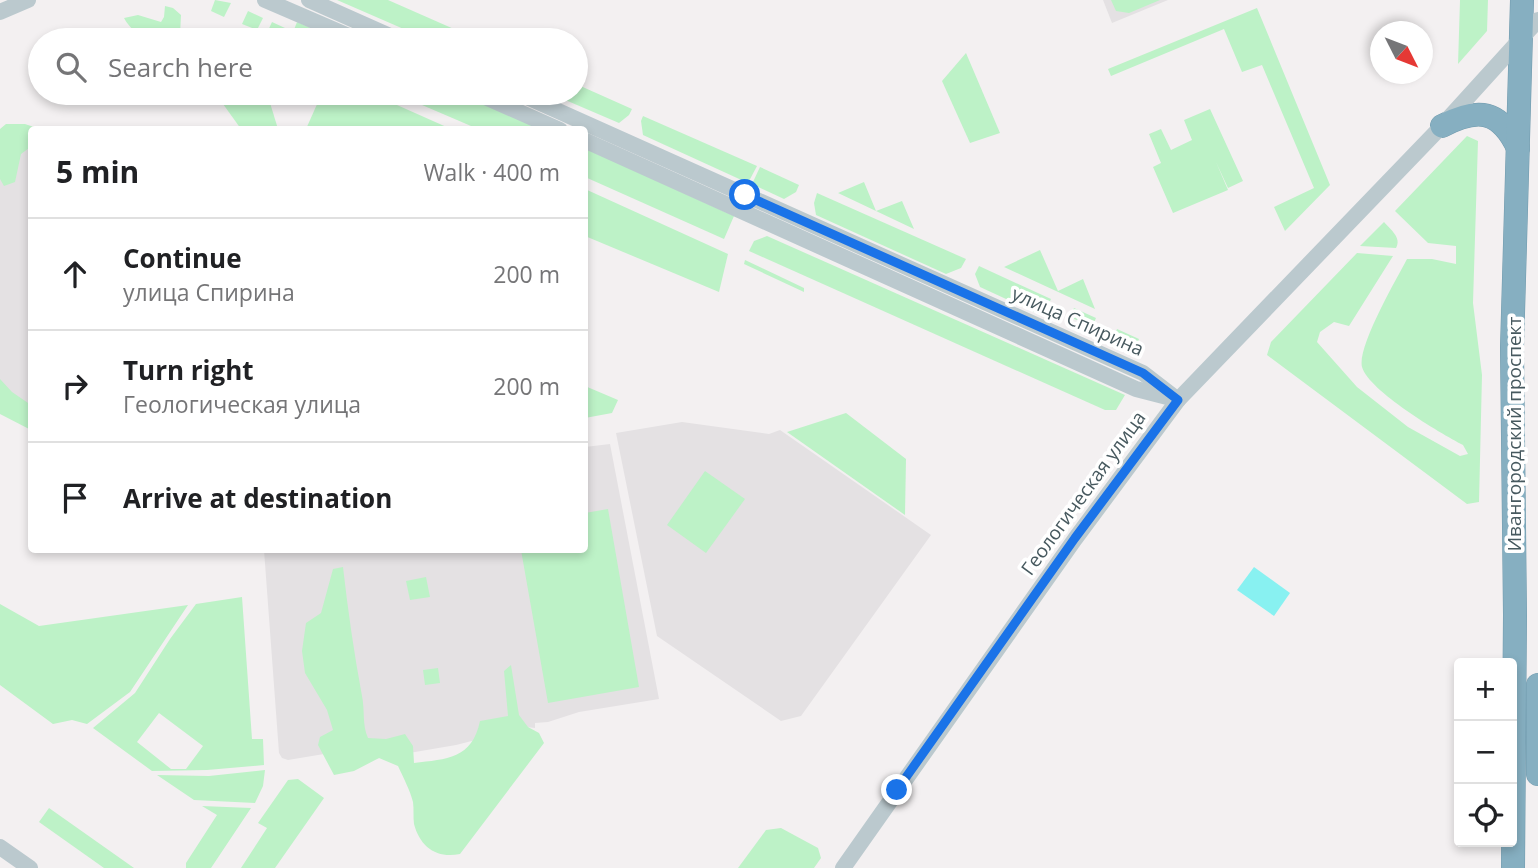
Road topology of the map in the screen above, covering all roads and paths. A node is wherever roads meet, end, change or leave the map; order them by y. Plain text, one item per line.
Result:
1 (28, 0) edge
2 (265, 0) edge
3 (309, 0) edge
4 (1522, 0) edge
5 (0, 12) edge
6 (1538, 20) edge
7 (330, 28) edge
8 (372, 28) edge
9 (1521, 39) junction
10 (503, 105) edge
11 (545, 105) edge
12 (551, 126) edge
13 (1442, 126) junction
14 (588, 143) edge
15 (1518, 148) junction
16 (1178, 400) junction
17 (1538, 685) edge
18 (1538, 774) edge
19 (0, 847) edge
20 (30, 868) edge
21 (843, 868) edge
22 (1513, 868) edge

1 - 5 street
2 - 7 street
3 - 8 street
4 - 9 highway, Ивангородский проспект
6 - 9 street, Геологическая улица
9 - 13 street, Геологическая улица
9 - 15 highway, Ивангородский проспект
10 - 12 street
11 - 16 street, улица Спирина
13 - 15 highway
13 - 16 street, Геологическая улица
14 - 16 street, улица Спирина
15 - 22 highway, Ивангородский проспект
16 - 21 street, Геологическая улица
17 - 18 highway
19 - 20 street

